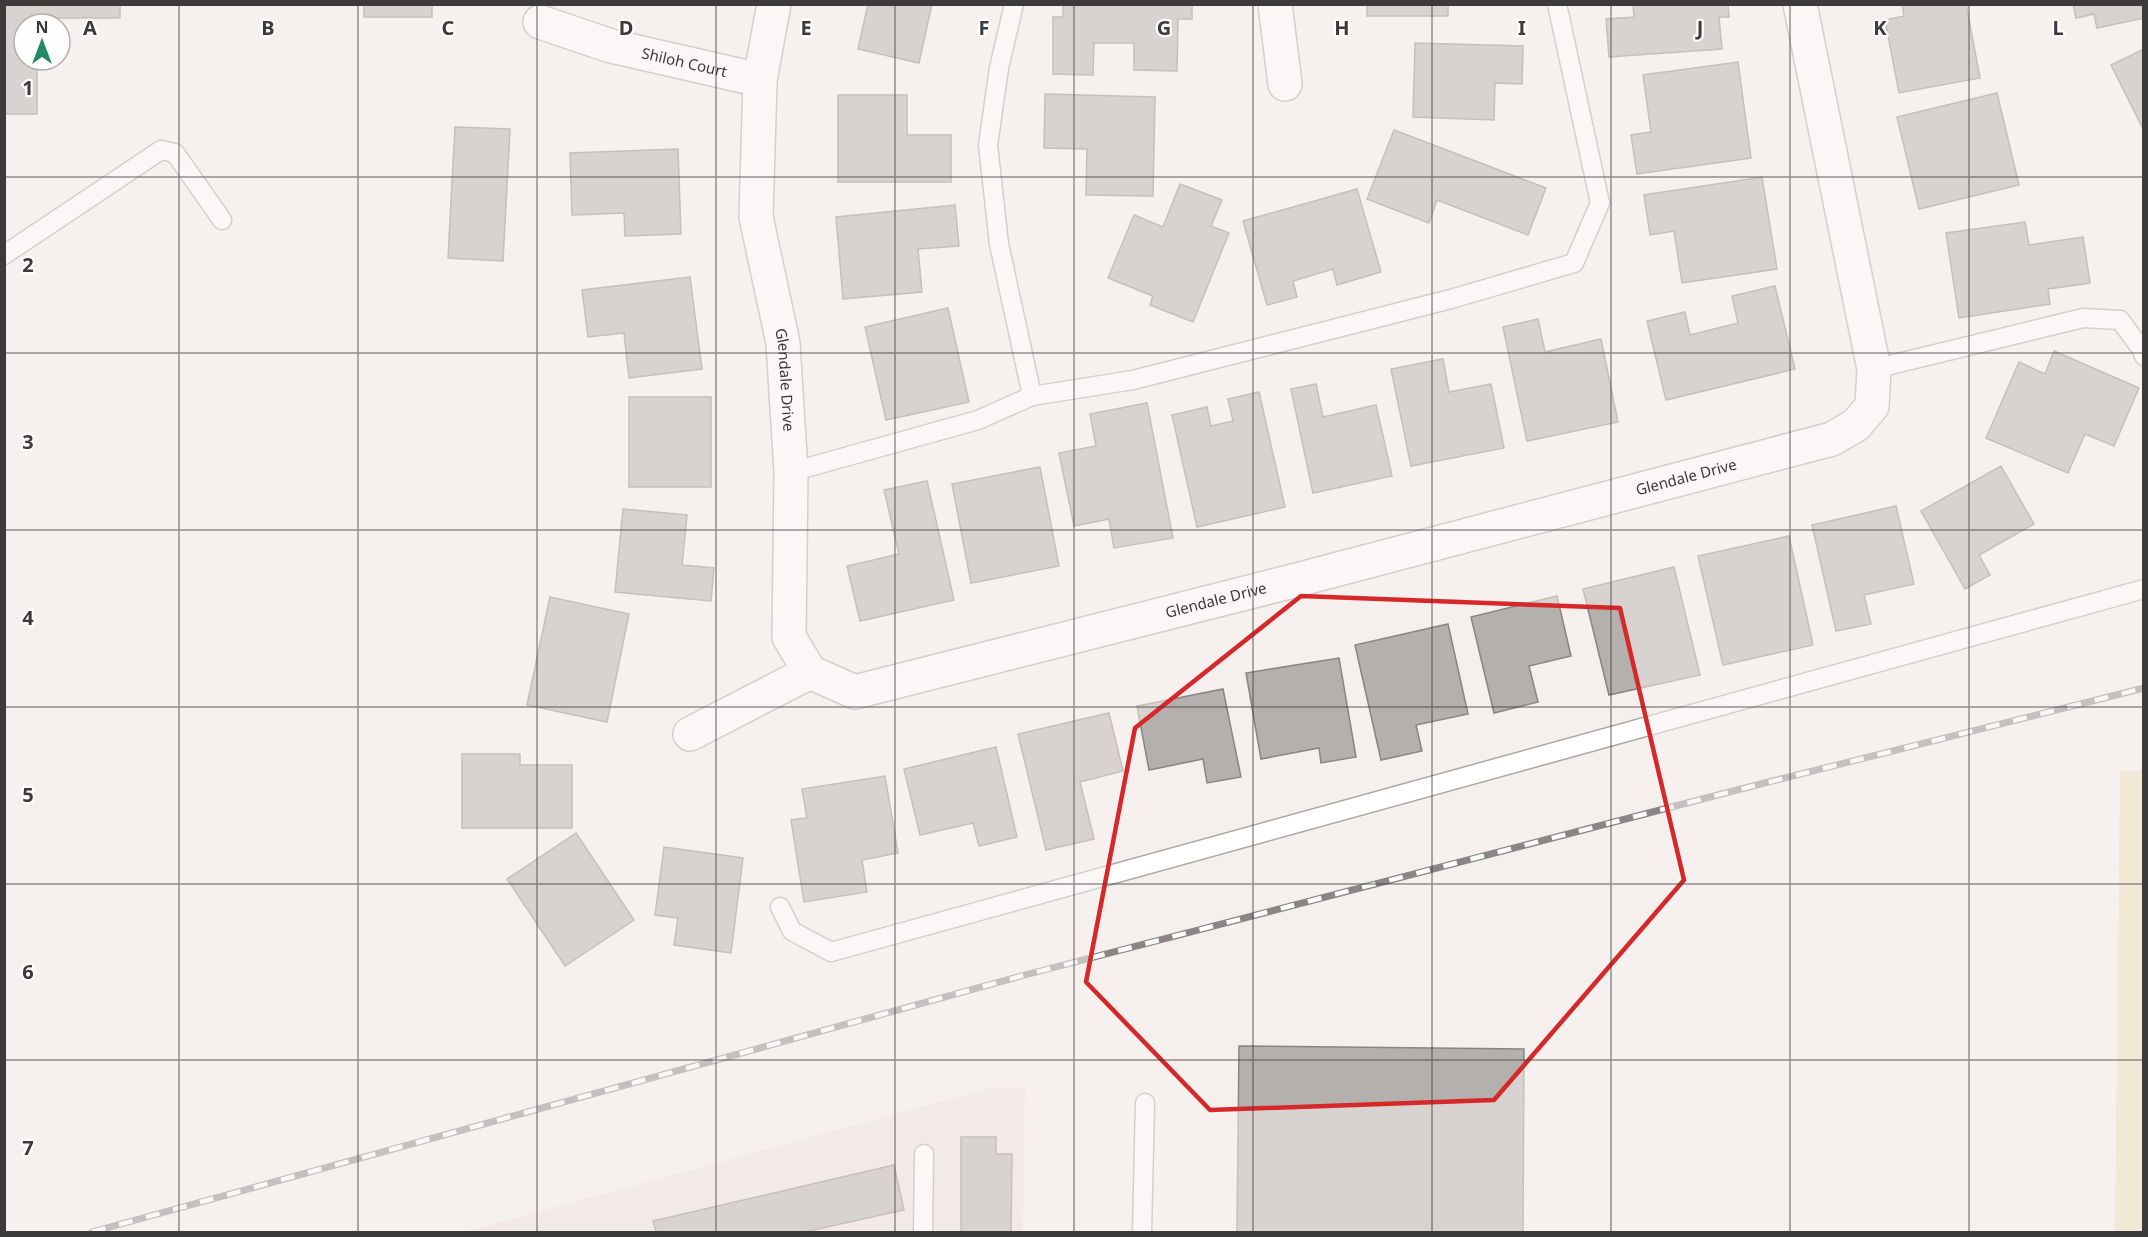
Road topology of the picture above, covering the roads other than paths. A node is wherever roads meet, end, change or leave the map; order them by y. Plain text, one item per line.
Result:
1 (774, 4) edge
2 (1014, 4) edge
3 (1275, 4) edge
4 (1557, 4) edge
5 (1800, 4) edge
6 (540, 22) dead end
7 (760, 80) junction
8 (1285, 84) dead end
9 (222, 220) dead end
10 (4, 255) edge
11 (2144, 356) edge
12 (1874, 369) junction
13 (1032, 396) junction
14 (791, 472) junction
15 (2144, 589) edge
16 (810, 672) junction
17 (690, 734) dead end
18 (780, 907) dead end
19 (1145, 1103) dead end
20 (924, 1154) dead end
21 (923, 1233) edge
22 (1142, 1233) edge

1 - 7 street, Glendale Drive
2 - 13 lane
3 - 8 street
4 - 13 lane
5 - 12 street, Glendale Drive
6 - 7 street, Shiloh Court
7 - 14 street, Glendale Drive
9 - 10 lane
11 - 12 lane
12 - 16 street, Glendale Drive
13 - 14 lane
14 - 16 street, Glendale Drive
15 - 18 lane
16 - 17 street
19 - 22 lane
20 - 21 lane

